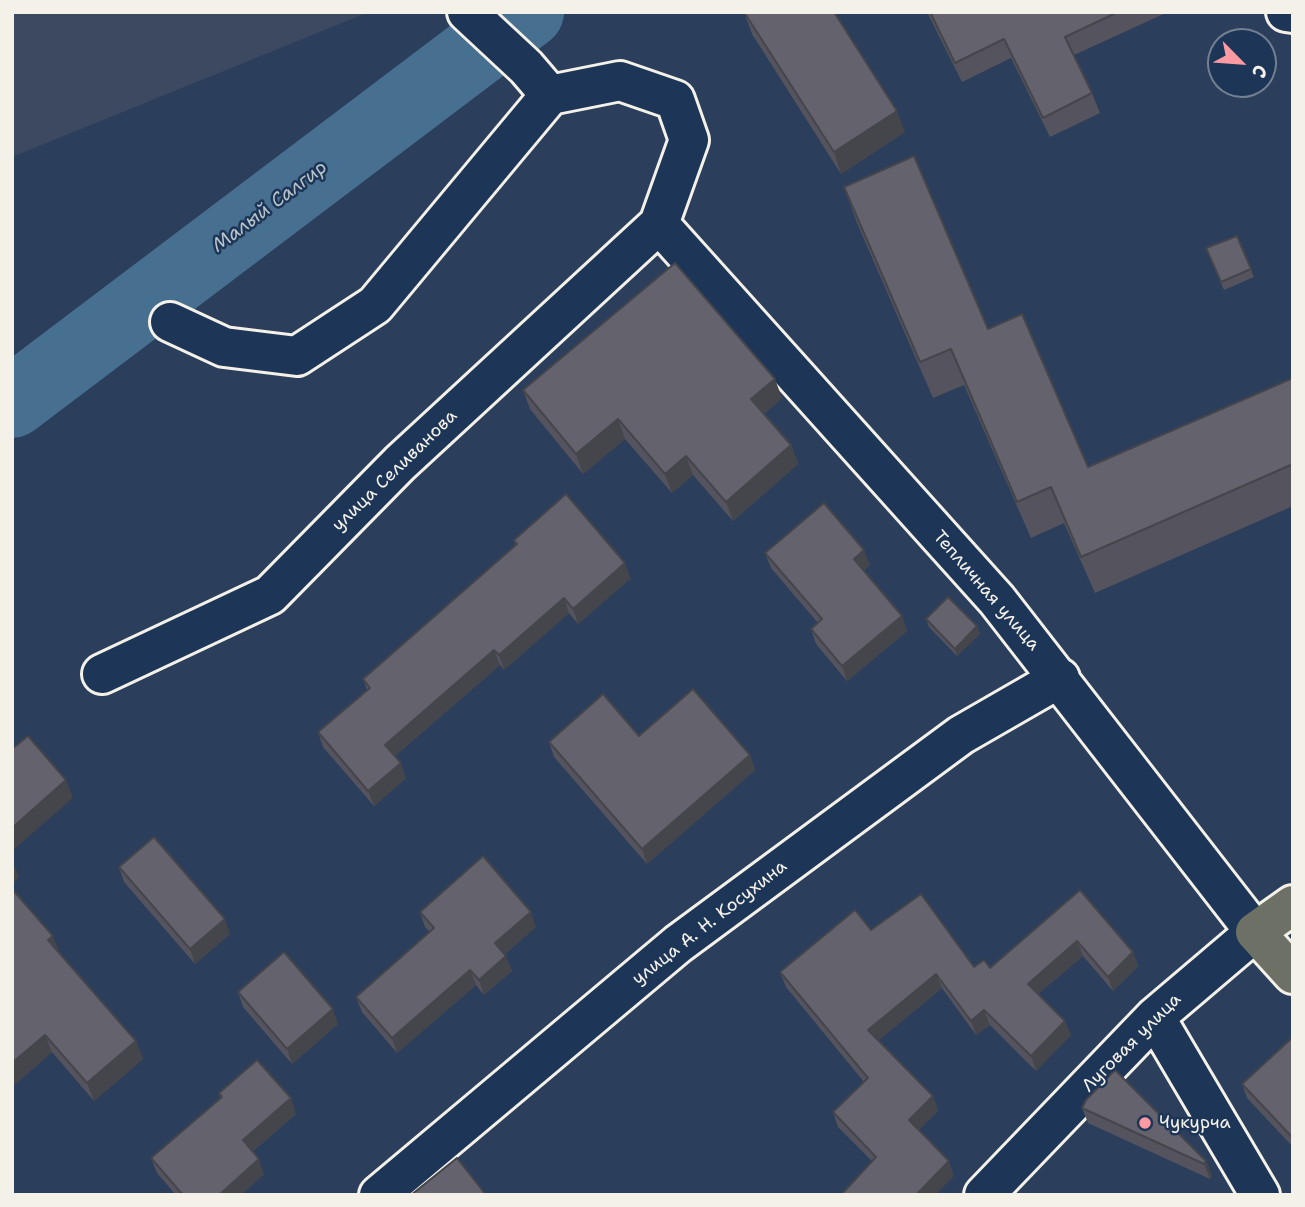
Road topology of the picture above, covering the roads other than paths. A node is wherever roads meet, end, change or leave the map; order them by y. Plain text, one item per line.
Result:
1 (1286, 12) edge
2 (1293, 13) edge
3 (471, 15) edge
4 (538, 81) junction
5 (659, 223) junction
6 (170, 321) dead end
7 (102, 674) dead end
8 (1060, 678) junction
9 (1293, 905) edge
10 (1255, 932) junction
11 (1293, 974) edge
12 (1155, 1017) junction
13 (380, 1195) edge
14 (984, 1195) edge
15 (1260, 1195) edge

1 - 2 street
3 - 4 street
4 - 5 street
4 - 6 street
5 - 7 street, улица Селиванова
5 - 8 street, Тепличная улица
8 - 10 street, Тепличная улица
8 - 13 street, улица А. Н. Косухина
9 - 10 main road, Луговая улица
10 - 11 main road, Тепличная улица
10 - 12 street, Луговая улица
12 - 14 street, Луговая улица
12 - 15 street

